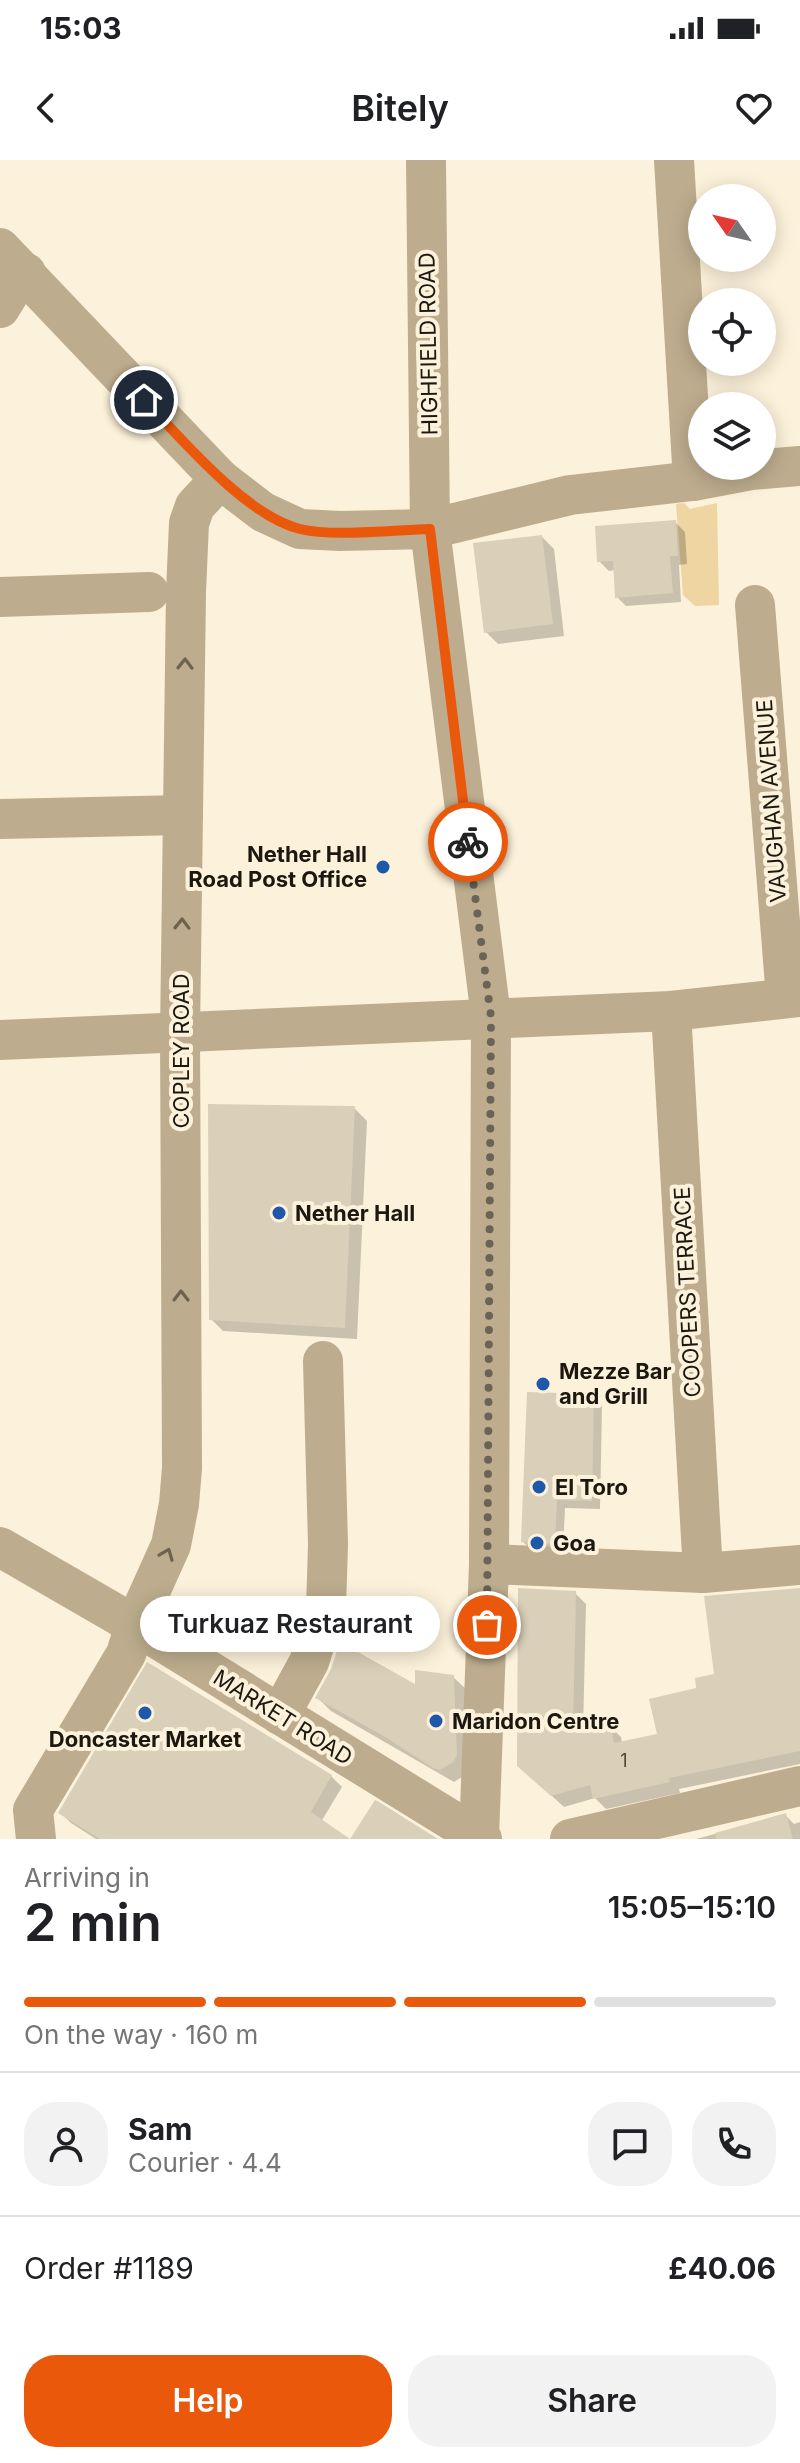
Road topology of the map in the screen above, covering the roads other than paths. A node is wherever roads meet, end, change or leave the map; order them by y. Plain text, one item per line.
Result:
1 (426, 160) edge
2 (674, 160) edge
3 (13, 261) edge
4 (0, 308) edge
5 (800, 466) edge
6 (220, 479) junction
7 (693, 481) junction
8 (430, 529) junction
9 (149, 592) dead end
10 (0, 597) edge
11 (755, 605) dead end
12 (183, 815) junction
13 (0, 819) edge
14 (793, 998) edge
15 (671, 1011) junction
16 (491, 1017) junction
17 (180, 1034) junction
18 (0, 1040) edge
19 (323, 1361) dead end
20 (0, 1547) edge
21 (489, 1564) junction
22 (800, 1565) edge
23 (703, 1573) junction
24 (135, 1625) junction
25 (280, 1715) junction
26 (800, 1786) edge
27 (481, 1838) edge
28 (36, 1839) edge
29 (570, 1839) edge

1 - 8 street, HIGHFIELD ROAD
2 - 7 street
3 - 4 street
3 - 6 street
5 - 7 street
6 - 8 street
12 -> 6 street, COPLEY ROAD
7 - 8 street
8 - 16 street, HIGHFIELD ROAD
9 - 10 street
11 - 14 street, VAUGHAN AVENUE
12 - 13 street
17 -> 12 street, COPLEY ROAD
14 - 15 street
15 - 16 street
15 - 23 street, COOPERS TERRACE
16 - 17 street
16 - 21 street, HIGHFIELD ROAD
17 - 18 street
24 -> 17 street, COPLEY ROAD
19 - 25 street
20 - 24 street, MARKET ROAD
21 - 23 street
21 - 27 street, HIGHFIELD ROAD
22 - 23 street
24 - 25 street, MARKET ROAD
24 - 28 street, COPLEY ROAD
25 - 27 street, MARKET ROAD
26 - 29 street

